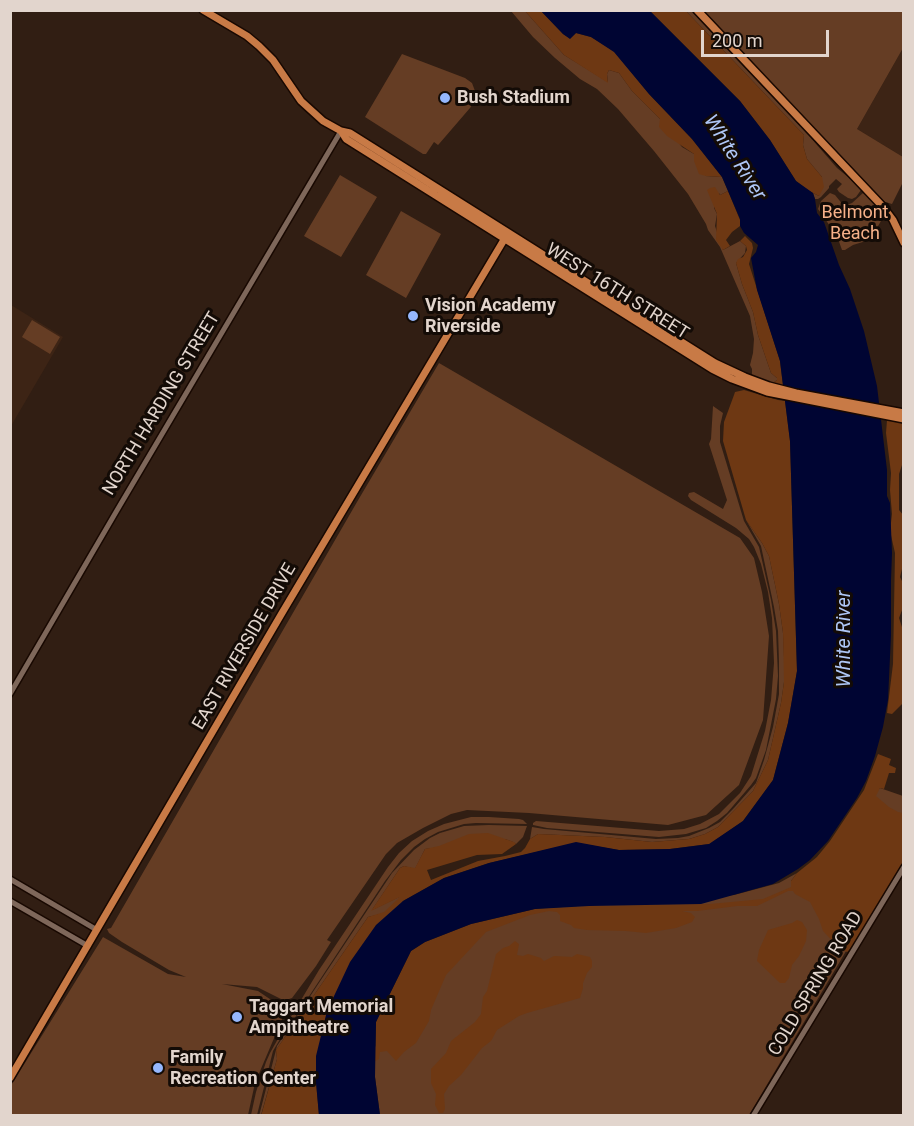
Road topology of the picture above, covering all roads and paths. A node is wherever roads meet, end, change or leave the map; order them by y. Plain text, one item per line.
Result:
1 (203, 10) edge
2 (222, 10) edge
3 (697, 10) edge
4 (218, 19) junction
5 (341, 131) junction
6 (506, 236) junction
7 (903, 243) edge
8 (768, 389) junction
9 (903, 413) edge
10 (903, 418) edge
11 (10, 694) edge
12 (903, 867) edge
13 (10, 879) edge
14 (10, 901) edge
15 (97, 930) junction
16 (88, 946) junction
17 (10, 1078) edge
18 (753, 1116) edge

1 - 4 main road, WEST 16TH STREET
2 - 4 main road
3 - 7 main road
4 - 5 main road, WEST 16TH STREET
5 - 6 main road, WEST 16TH STREET
5 - 11 street, NORTH HARDING STREET
6 - 8 main road, WEST 16TH STREET
6 - 15 main road, EAST RIVERSIDE DRIVE
8 - 9 main road, WEST 16TH STREET
8 - 10 main road, WEST 16TH STREET
12 - 18 street, COLD SPRING ROAD
13 - 15 street
14 - 16 street
15 - 16 main road, EAST RIVERSIDE DRIVE
16 - 17 main road, EAST RIVERSIDE DRIVE

